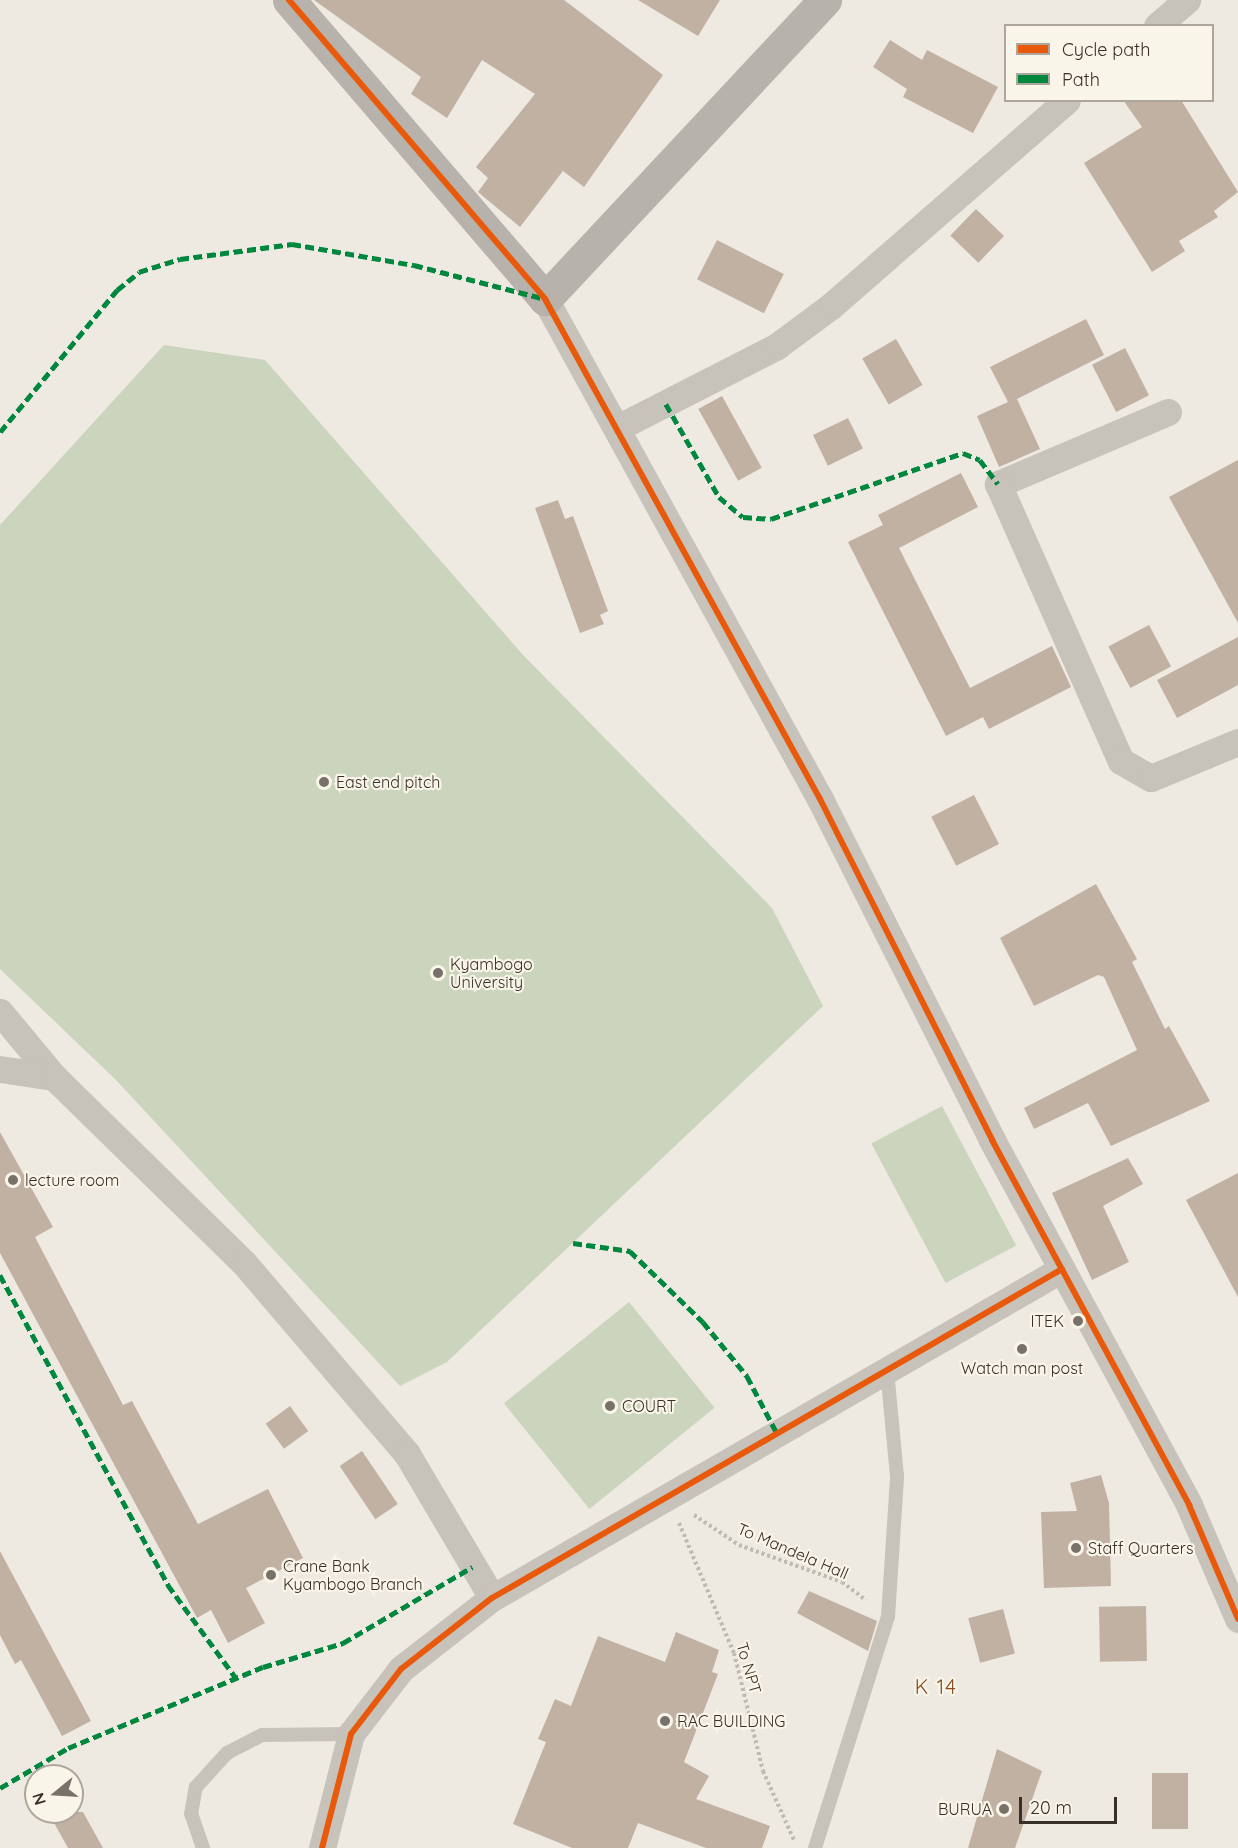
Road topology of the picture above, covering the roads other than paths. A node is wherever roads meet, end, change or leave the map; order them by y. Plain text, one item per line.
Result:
1 (289, 0) edge
2 (825, 0) edge
3 (1187, 0) edge
4 (1159, 24) edge
5 (1065, 102) edge
6 (545, 299) junction
7 (1168, 412) dead end
8 (619, 427) junction
9 (1238, 742) edge
10 (0, 1011) edge
11 (0, 1069) edge
12 (54, 1077) junction
13 (1062, 1269) junction
14 (887, 1371) junction
15 (492, 1598) junction
16 (1238, 1618) edge
17 (351, 1734) junction
18 (203, 1848) edge
19 (322, 1848) edge
20 (816, 1848) edge

1 - 6 street
2 - 6 street
3 - 4 street
5 - 8 street
6 - 8 street
7 - 9 street
8 - 13 street
10 - 12 street
11 - 12 street
12 - 15 street
13 - 14 street
13 - 16 street
14 - 15 street
14 - 20 lane
15 - 17 street
17 - 18 lane
17 - 19 street

